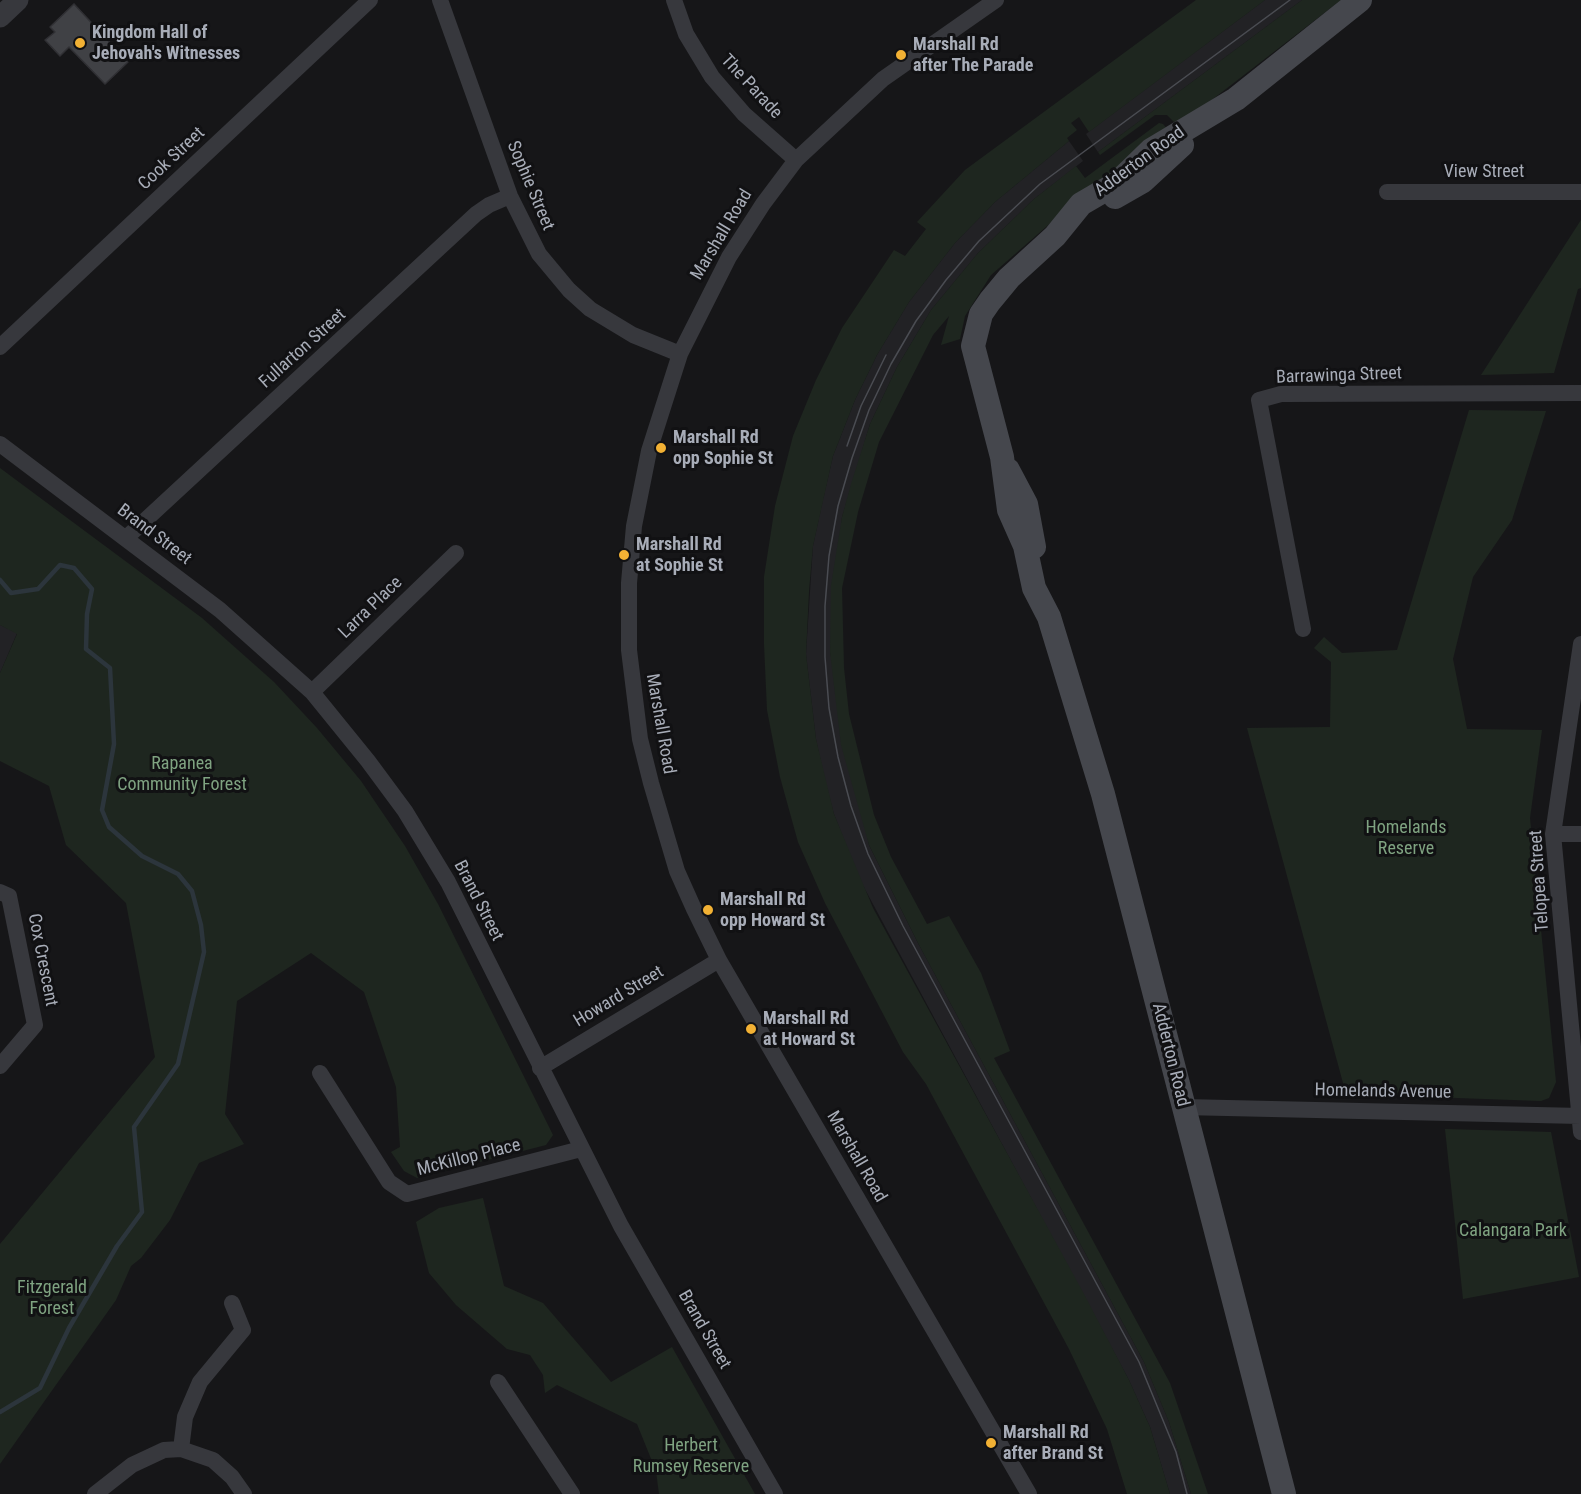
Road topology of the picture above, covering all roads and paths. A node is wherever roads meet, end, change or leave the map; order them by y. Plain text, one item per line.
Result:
1 (18, 0) edge
2 (370, 0) edge
3 (440, 0) edge
4 (674, 0) edge
5 (996, 0) edge
6 (1360, 0) edge
7 (0, 16) edge
8 (796, 160) junction
9 (1387, 192) dead end
10 (1581, 192) edge
11 (510, 196) junction
12 (0, 347) edge
13 (681, 354) junction
14 (1581, 393) edge
15 (0, 444) edge
16 (126, 538) junction
17 (456, 552) dead end
18 (1303, 629) dead end
19 (1581, 644) edge
20 (312, 692) junction
21 (1553, 834) junction
22 (1581, 834) edge
23 (0, 892) edge
24 (719, 960) junction
25 (0, 1066) edge
26 (540, 1068) junction
27 (320, 1073) dead end
28 (1183, 1107) junction
29 (1580, 1122) edge
30 (581, 1149) junction
31 (232, 1303) dead end
32 (498, 1382) dead end
33 (181, 1449) junction
34 (95, 1494) edge
35 (244, 1494) edge
36 (572, 1494) edge
37 (776, 1494) edge
38 (1029, 1494) edge
39 (1284, 1494) edge

1 - 7 street
2 - 12 street, Cook Street
3 - 11 street, Sophie Street
4 - 8 street, The Parade
5 - 8 street, Marshall Road
6 - 28 main road, Adderton Road
8 - 13 street, Marshall Road
9 - 10 street, View Street
11 - 13 street, Sophie Street
11 - 16 street, Fullarton Street
13 - 24 street, Marshall Road
14 - 18 street, Barrawinga Street
15 - 16 street, Brand Street
16 - 20 street, Brand Street
17 - 20 street, Larra Place
19 - 21 street, Telopea Street
20 - 26 street, Brand Street
21 - 22 street
21 - 29 street, Telopea Street
23 - 25 street, Cox Crescent
24 - 26 street, Howard Street
24 - 38 street, Marshall Road
26 - 30 street, Brand Street
27 - 30 street, McKillop Place
28 - 29 street, Homelands Avenue
28 - 39 main road, Adderton Road
30 - 37 street, Brand Street
31 - 33 street
32 - 36 street
33 - 34 street
33 - 35 street

